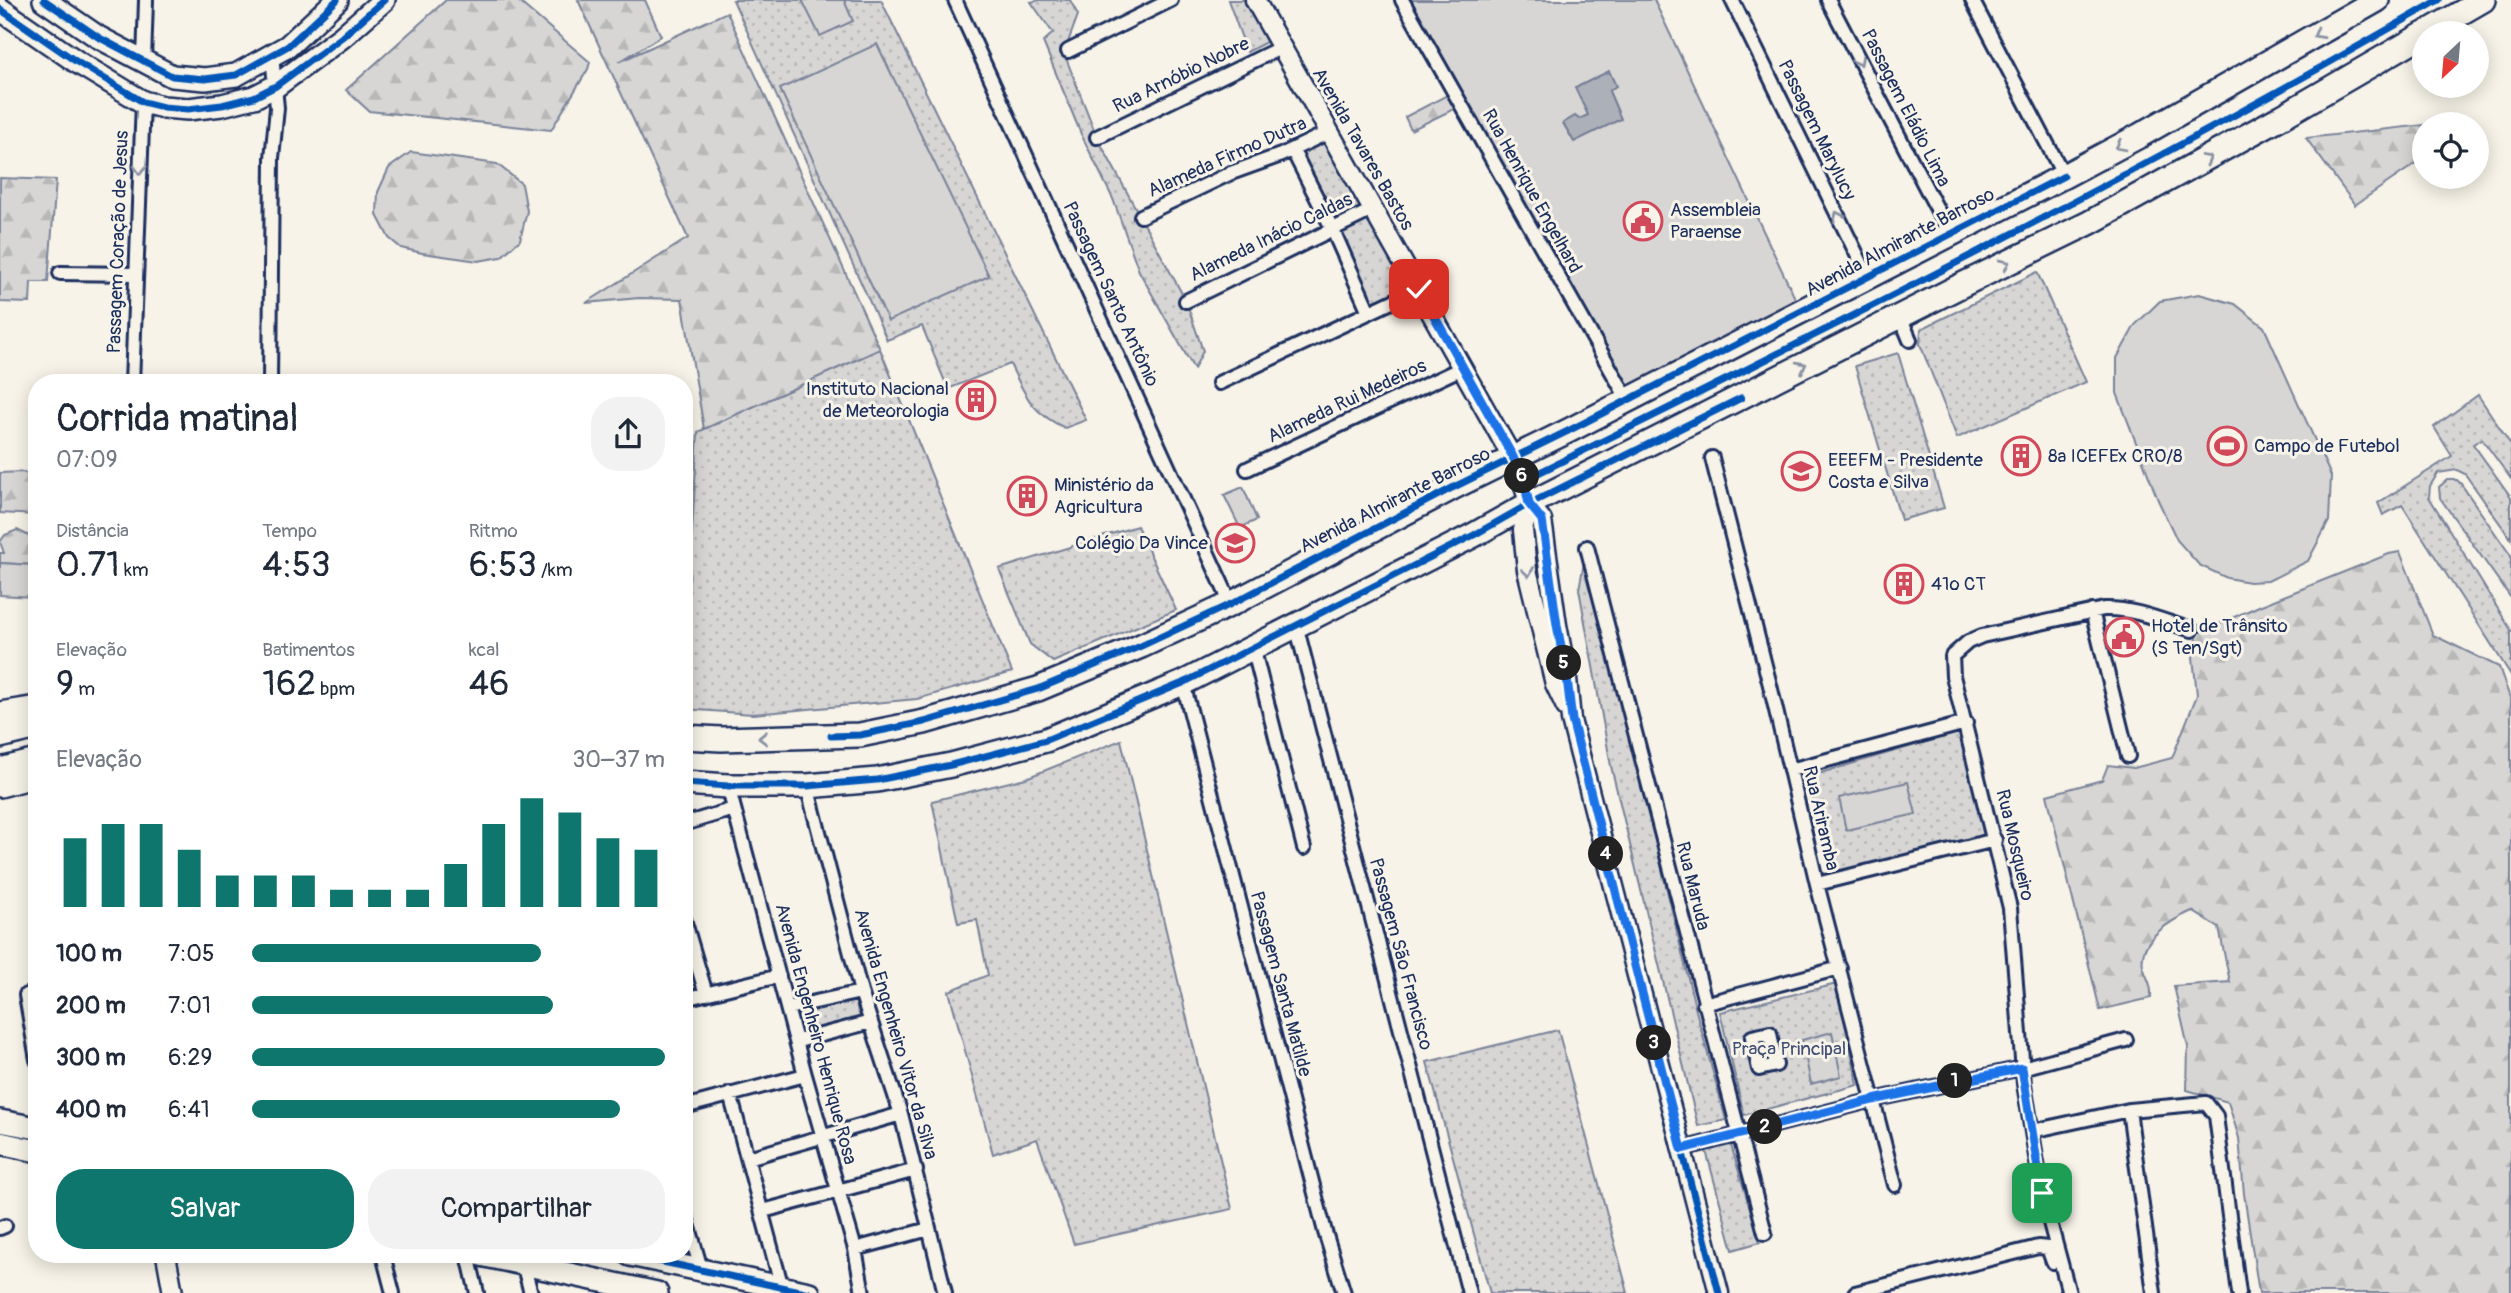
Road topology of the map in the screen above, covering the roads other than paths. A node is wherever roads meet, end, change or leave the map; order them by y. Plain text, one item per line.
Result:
1 (44, 0) edge
2 (146, 0) edge
3 (337, 0) edge
4 (384, 0) edge
5 (955, 0) edge
6 (1171, 0) edge
7 (1255, 0) edge
8 (1402, 0) edge
9 (1732, 0) edge
10 (1828, 0) edge
11 (1972, 0) edge
12 (2377, 0) edge
13 (2483, 0) edge
14 (0, 9) edge
15 (2447, 21) edge
16 (2412, 42) edge
17 (1282, 47) junction
18 (1068, 51) dead end
19 (272, 55) junction
20 (144, 61) junction
21 (276, 86) junction
22 (143, 102) junction
23 (1329, 132) junction
24 (1097, 137) dead end
25 (1292, 149) junction
26 (2064, 176) junction
27 (1374, 209) junction
28 (1141, 216) dead end
29 (1332, 228) junction
30 (1950, 234) junction
31 (60, 273) dead end
32 (135, 274) junction
33 (1868, 277) junction
34 (1419, 289) junction
35 (1186, 300) dead end
36 (1369, 312) junction
37 (1900, 316) junction
38 (1910, 340) dead end
39 (1464, 367) junction
40 (132, 374) edge
41 (271, 374) edge
42 (1219, 383) dead end
43 (1628, 400) junction
44 (1513, 457) junction
45 (1712, 458) dead end
46 (1247, 469) dead end
47 (1529, 504) junction
48 (1587, 547) dead end
49 (1231, 604) junction
50 (2092, 611) junction
51 (1296, 625) junction
52 (2192, 630) dead end
53 (1253, 647) junction
54 (1183, 683) junction
55 (28, 709) edge
56 (0, 714) edge
57 (1966, 723) junction
58 (28, 729) edge
59 (0, 736) edge
60 (693, 737) edge
61 (2128, 756) dead end
62 (28, 763) edge
63 (0, 770) edge
64 (1790, 770) junction
65 (28, 778) edge
66 (693, 784) edge
67 (0, 786) edge
68 (729, 786) junction
69 (807, 786) junction
70 (734, 809) junction
71 (693, 821) edge
72 (1995, 840) junction
73 (1304, 848) dead end
74 (1817, 884) junction
75 (693, 950) edge
76 (1840, 968) junction
77 (779, 976) junction
78 (861, 992) junction
79 (706, 994) junction
80 (26, 995) dead end
81 (693, 997) edge
82 (1704, 1004) junction
83 (28, 1007) edge
84 (788, 1008) junction
85 (871, 1022) junction
86 (2126, 1040) dead end
87 (797, 1041) junction
88 (2022, 1068) junction
89 (805, 1075) junction
90 (730, 1094) junction
91 (1873, 1100) junction
92 (693, 1104) edge
93 (2129, 1110) junction
94 (901, 1114) junction
95 (0, 1121) edge
96 (28, 1126) edge
97 (2032, 1131) junction
98 (1739, 1134) junction
99 (824, 1138) junction
100 (0, 1143) edge
101 (28, 1149) edge
102 (1682, 1149) junction
103 (748, 1158) junction
104 (916, 1170) junction
105 (1895, 1185) dead end
106 (839, 1191) junction
107 (763, 1211) junction
108 (929, 1229) junction
109 (1765, 1233) dead end
110 (693, 1241) edge
111 (855, 1249) junction
112 (167, 1263) edge
113 (385, 1263) edge
114 (470, 1263) edge
115 (518, 1263) edge
116 (671, 1263) edge
117 (523, 1264) junction
118 (701, 1269) junction
119 (782, 1287) junction
120 (627, 1290) edge
121 (173, 1293) edge
122 (393, 1293) edge
123 (477, 1293) edge
124 (531, 1293) edge
125 (657, 1293) edge
126 (809, 1293) edge
127 (863, 1293) edge
128 (945, 1293) edge
129 (1344, 1293) edge
130 (1469, 1293) edge
131 (1719, 1293) edge
132 (1856, 1293) edge
133 (2060, 1293) edge
134 (2068, 1293) edge
135 (2154, 1293) edge
136 (2239, 1293) edge

1 - 20 main road
2 - 20 street
3 - 19 main road
4 - 21 main road
5 - 49 street, Passagem Santo Antônio
6 - 18 street
7 - 17 main road, Avenida Tavares Bastos
8 - 43 street, Rua Henrique Engelhard
33 -> 9 street, Passagem Marylucy
10 -> 30 street, Passagem Eládio Lima
11 - 26 street
12 -> 26 highway, Avenida Almirante Barroso
13 - 15 highway
14 - 22 main road
37 -> 16 highway
17 - 23 main road, Avenida Tavares Bastos
17 - 24 street, Rua Arnóbio Nobre
19 - 20 main road
19 - 21 street
21 - 22 main road
21 - 41 street
22 -> 32 street, Passagem Coração de Jesus
23 - 25 street, Alameda Firmo Dutra
23 - 27 main road, Avenida Tavares Bastos
25 - 28 street, Alameda Firmo Dutra
25 - 29 street
26 - 30 highway, Avenida Almirante Barroso
27 - 29 street, Alameda Inácio Caldas
27 - 34 main road, Avenida Tavares Bastos
29 - 35 street, Alameda Inácio Caldas
29 - 36 street
30 - 33 highway, Avenida Almirante Barroso
31 - 32 street
32 - 40 street, Passagem Coração de Jesus
33 - 43 highway, Avenida Almirante Barroso
34 - 36 street
34 - 39 main road, Avenida Tavares Bastos
36 - 42 street
37 - 38 street
47 -> 37 highway
39 - 44 main road, Avenida Tavares Bastos
39 - 46 street, Alameda Rui Medeiros
43 - 44 highway, Avenida Almirante Barroso
44 - 47 main road, Avenida Tavares Bastos
44 - 49 highway, Avenida Almirante Barroso
45 - 64 street, Rua Ariramba
47 - 51 highway
47 - 102 main road, Avenida Tavares Bastos
48 - 82 street, Rua Maruda
49 -> 60 highway, Avenida Almirante Barroso
50 - 52 street, Rua Mosqueiro
50 - 57 street, Rua Mosqueiro
50 - 61 street
51 - 53 highway
51 - 130 street, Passagem São Francisco
53 - 54 highway
53 - 73 street
54 - 69 highway
54 - 129 street, Passagem Santa Matilde
55 - 56 highway
57 - 64 street
57 - 72 street, Rua Mosqueiro
58 - 59 highway
62 - 63 highway
64 - 74 street, Rua Ariramba
65 - 67 main road
66 - 68 highway
68 - 69 highway
68 - 70 street, Avenida Engenheiro Henrique Rosa
69 - 78 street, Avenida Engenheiro Vitor da Silva
70 - 71 street
70 - 77 street, Avenida Engenheiro Henrique Rosa
72 - 74 street
72 - 88 street, Rua Mosqueiro
74 - 76 street, Rua Ariramba
75 - 79 street
76 - 82 street
76 - 91 street, Rua Ariramba
77 - 79 street
77 - 84 street, Avenida Engenheiro Henrique Rosa
78 - 84 street
78 - 85 street, Avenida Engenheiro Vitor da Silva
79 - 81 street
80 - 83 street
82 - 98 street, Rua Maruda
84 - 87 street, Avenida Engenheiro Henrique Rosa
85 - 87 street
85 - 94 street, Avenida Engenheiro Vitor da Silva
86 - 88 street
87 - 89 street, Avenida Engenheiro Henrique Rosa
88 - 91 street
88 - 97 street, Rua Mosqueiro
89 - 90 street
89 - 99 street, Avenida Engenheiro Henrique Rosa
90 - 92 street
90 - 103 street
91 - 98 street
91 - 105 street, Rua Ariramba
93 - 97 street
93 - 135 street
93 - 136 street
94 - 99 street
94 - 104 street, Avenida Engenheiro Vitor da Silva
95 - 96 main road
97 - 134 street, Rua Mosqueiro
98 - 102 street
98 - 109 street, Rua Maruda
99 - 103 street
99 - 106 street, Avenida Engenheiro Henrique Rosa
100 - 101 main road
102 - 131 main road, Avenida Tavares Bastos
103 - 107 street
104 - 106 street
104 - 108 street, Avenida Engenheiro Vitor da Silva
106 - 107 street
106 - 111 street, Avenida Engenheiro Henrique Rosa
107 - 119 street
108 - 111 street
108 - 128 street, Avenida Engenheiro Vitor da Silva
110 - 118 street
111 - 127 street, Avenida Engenheiro Henrique Rosa
112 - 121 main road
113 - 122 street
114 - 123 street
115 - 117 main road
116 - 118 main road
117 - 120 main road
117 - 124 street
118 - 119 main road
119 - 126 main road
120 - 125 main road
132 - 133 street

